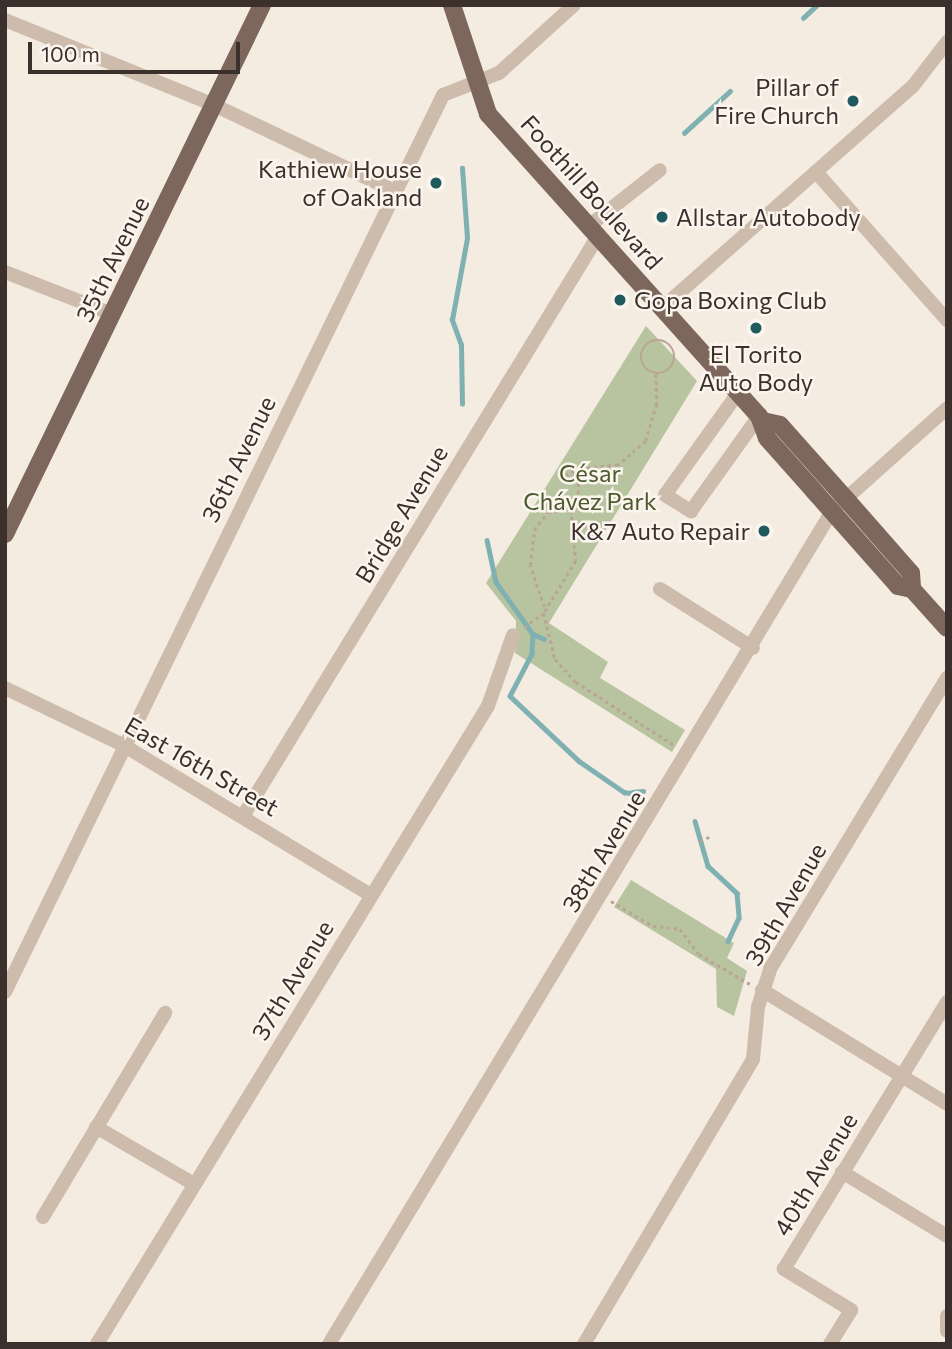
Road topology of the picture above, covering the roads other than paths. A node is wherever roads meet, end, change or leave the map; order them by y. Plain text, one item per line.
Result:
1 (262, 5) edge
2 (452, 5) edge
3 (574, 5) edge
4 (5, 20) edge
5 (947, 42) edge
6 (473, 82) junction
7 (214, 105) junction
8 (660, 170) dead end
9 (816, 172) junction
10 (394, 191) junction
11 (593, 231) junction
12 (5, 272) edge
13 (662, 308) junction
14 (112, 314) junction
15 (947, 320) edge
16 (738, 393) junction
17 (947, 408) edge
18 (761, 419) junction
19 (839, 505) junction
20 (5, 534) edge
21 (660, 589) dead end
22 (947, 628) edge
23 (513, 635) road end
24 (753, 648) junction
25 (947, 678) edge
26 (5, 688) edge
27 (123, 745) junction
28 (243, 816) junction
29 (370, 895) junction
30 (762, 990) junction
31 (5, 992) edge
32 (947, 1002) edge
33 (165, 1013) dead end
34 (901, 1076) junction
35 (947, 1104) edge
36 (96, 1127) junction
37 (842, 1172) junction
38 (194, 1184) junction
39 (43, 1217) dead end
40 (947, 1236) edge
41 (947, 1316) edge
42 (947, 1331) edge
43 (97, 1344) edge
44 (329, 1344) edge
45 (583, 1344) edge
46 (830, 1344) edge

1 - 7 main road, 35th Avenue
2 - 6 main road, Foothill Boulevard
3 - 6 street, 36th Avenue
4 - 7 street
5 - 9 street
6 - 10 street, 36th Avenue
6 - 11 main road, Foothill Boulevard
7 - 10 street
7 - 14 main road, 35th Avenue
8 - 11 street
9 - 13 street
9 - 15 street
10 - 27 street, 36th Avenue
11 - 13 main road, Foothill Boulevard
11 - 28 street, Bridge Avenue
12 - 14 street
13 - 16 main road, Foothill Boulevard
14 - 20 main road, 35th Avenue
16 - 18 main road, Foothill Boulevard
16 - 18 street
17 - 19 street, 38th Avenue
18 - 19 main road, Foothill Boulevard
19 - 22 main road, Foothill Boulevard
19 - 24 street, 38th Avenue
21 - 24 street
23 - 29 street, 37th Avenue
24 - 44 street, 38th Avenue
25 - 30 street, 39th Avenue
26 - 27 street, East 16th Street
27 - 28 street, East 16th Street
27 - 31 street, 36th Avenue
28 - 29 street, East 16th Street
29 - 38 street, 37th Avenue
30 - 34 street
30 - 45 street, 39th Avenue
32 - 34 street, 40th Avenue
33 - 36 street
34 - 35 street
34 - 37 street, 40th Avenue
36 - 38 street
36 - 39 street
37 - 40 street
37 - 46 street, 40th Avenue
38 - 43 street, 37th Avenue
41 - 42 street

